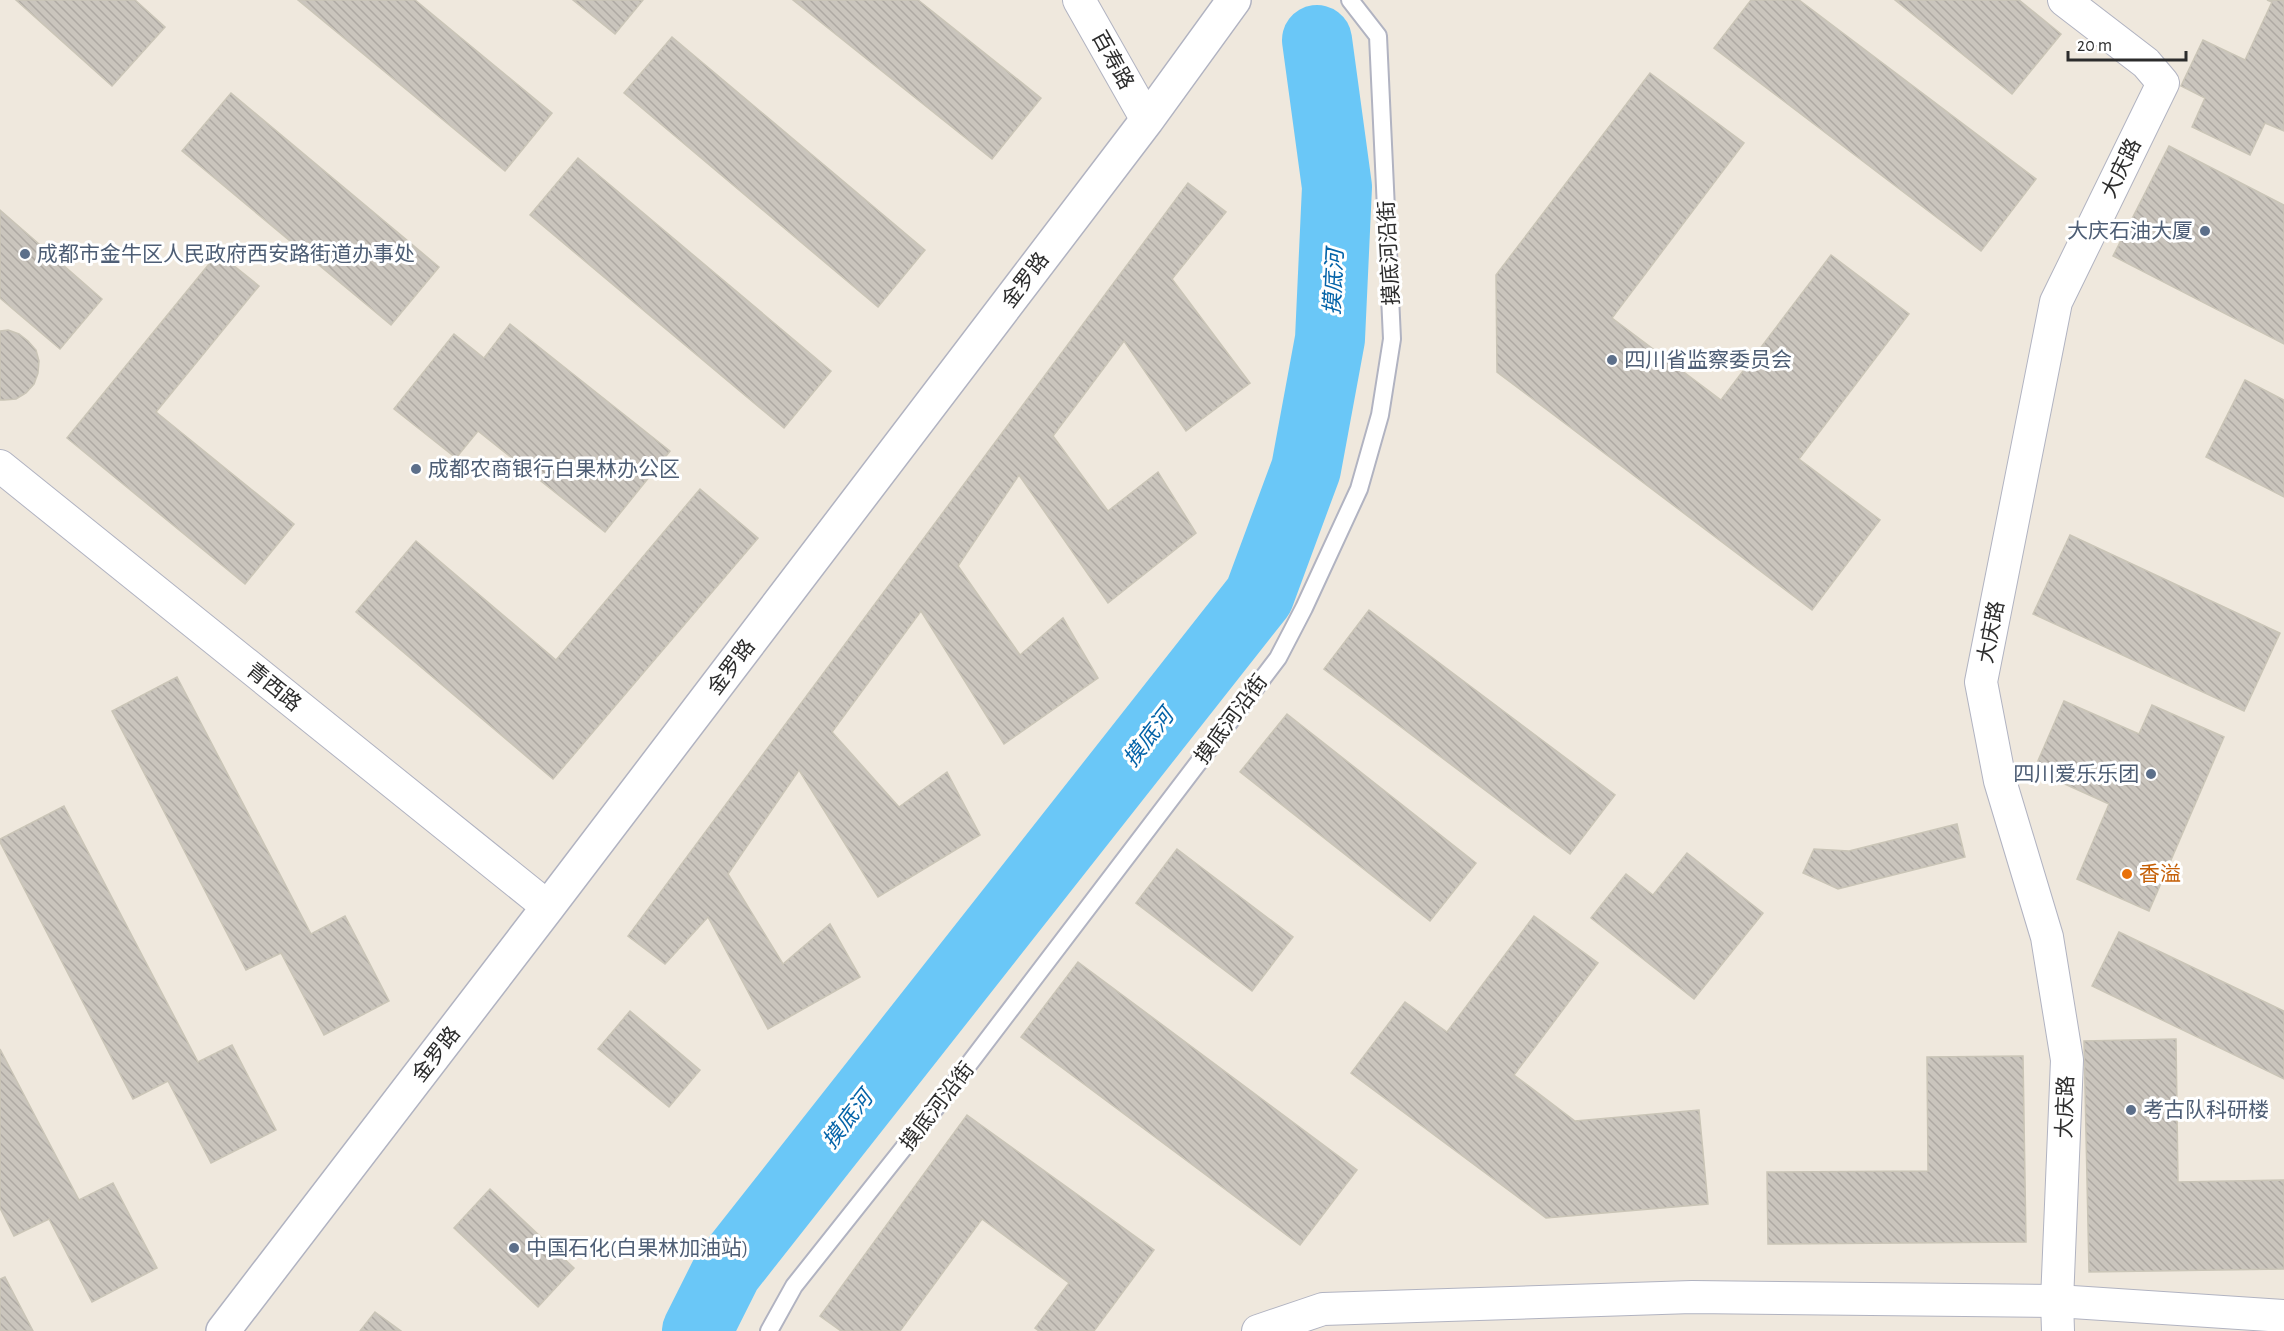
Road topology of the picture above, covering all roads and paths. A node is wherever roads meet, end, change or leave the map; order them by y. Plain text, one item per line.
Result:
1 (1079, 0) edge
2 (1234, 0) edge
3 (1350, 0) edge
4 (2064, 0) edge
5 (1147, 120) junction
6 (0, 466) edge
7 (548, 907) junction
8 (2057, 1316) edge
9 (2284, 1317) edge
10 (223, 1331) edge
11 (769, 1331) edge
12 (1258, 1331) edge

1 - 5 street, 百寿路
2 - 5 street, 金罗路
3 - 11 lane, 摸底河沿街
4 - 8 street, 大庆路
5 - 7 street, 金罗路
6 - 7 street, 青西路
7 - 10 street, 金罗路
8 - 9 street
8 - 12 street

